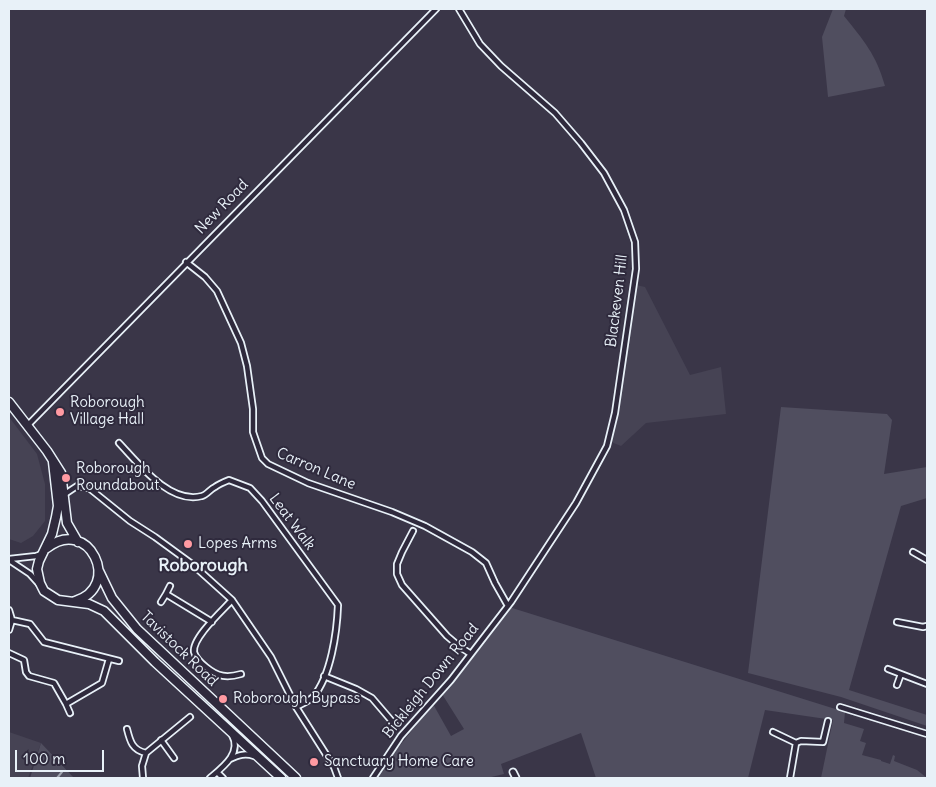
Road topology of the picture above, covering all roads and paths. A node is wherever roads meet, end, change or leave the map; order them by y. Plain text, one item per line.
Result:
1 (436, 9) edge
2 (459, 9) edge
3 (186, 262) junction
4 (9, 402) edge
5 (28, 425) junction
6 (119, 443) dead end
7 (53, 462) junction
8 (65, 494) junction
9 (413, 531) dead end
10 (78, 542) junction
11 (44, 551) junction
12 (913, 552) dead end
13 (927, 554) edge
14 (926, 559) edge
15 (9, 560) edge
16 (99, 571) junction
17 (170, 586) dead end
18 (42, 587) junction
19 (166, 594) junction
20 (232, 600) junction
21 (73, 601) junction
22 (161, 602) dead end
23 (510, 604) junction
24 (9, 610) edge
25 (12, 620) junction
26 (212, 622) junction
27 (896, 622) dead end
28 (927, 626) edge
29 (9, 630) edge
30 (9, 653) edge
31 (471, 654) junction
32 (109, 659) junction
33 (118, 661) dead end
34 (888, 669) dead end
35 (241, 674) dead end
36 (901, 674) junction
37 (324, 676) junction
38 (927, 684) edge
39 (897, 685) dead end
40 (66, 704) junction
41 (296, 707) junction
42 (840, 708) dead end
43 (70, 713) dead end
44 (190, 717) dead end
45 (828, 721) dead end
46 (222, 724) junction
47 (396, 726) dead end
48 (127, 729) dead end
49 (773, 732) dead end
50 (927, 734) edge
51 (161, 740) junction
52 (796, 743) junction
53 (146, 753) junction
54 (174, 758) dead end
55 (229, 760) junction
56 (267, 765) junction
57 (217, 772) junction
58 (143, 778) edge
59 (210, 778) edge
60 (223, 778) edge
61 (281, 778) edge
62 (296, 778) edge
63 (338, 778) edge
64 (374, 778) edge
65 (790, 778) edge

1 - 3 street, New Road
2 - 23 street, Blackeven Hill
3 - 5 street, New Road
3 - 23 street, Carron Lane
4 - 5 highway, Tavistock Road
5 - 7 highway, Tavistock Road
6 - 37 street, Leat Walk
7 - 8 highway, Tavistock Road
7 - 11 highway, Tavistock Road
8 - 10 highway, Tavistock Road
8 - 20 street
9 - 31 street
10 - 11 highway
10 - 16 highway, Tavistock Road
11 - 15 street
11 - 18 highway, Tavistock Road
12 - 14 street
13 - 14 street
15 - 18 street
16 - 21 highway
16 - 62 highway, Tavistock Road
17 - 19 street
18 - 21 highway, Tavistock Road
19 - 22 street
19 - 26 street
20 - 26 street
20 - 41 street
21 - 46 highway, Tavistock Road
23 - 31 street, Bickleigh Down Road
24 - 25 street
25 - 29 street
25 - 32 street
26 - 35 street
27 - 28 street
30 - 40 street
31 - 64 street, Bickleigh Down Road
32 - 33 street
32 - 40 street
34 - 36 street
36 - 38 street
36 - 39 street
37 - 41 street, Leat Walk
37 - 47 street
40 - 43 street
41 - 63 street
42 - 50 street
44 - 51 street
45 - 52 street
46 - 55 street
46 - 56 highway, Tavistock Road
48 - 53 street
49 - 52 street
51 - 53 street
51 - 54 street
52 - 65 street
53 - 58 street
55 - 56 street
55 - 57 street
56 - 61 highway, Tavistock Road
57 - 59 street
57 - 60 street

